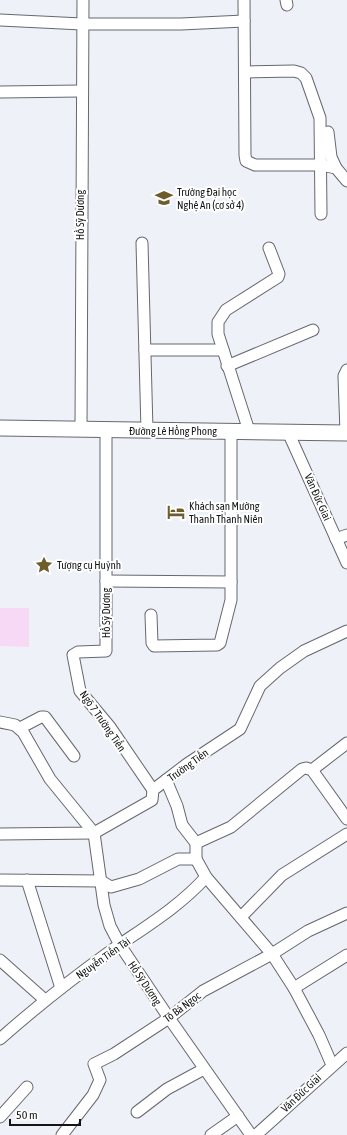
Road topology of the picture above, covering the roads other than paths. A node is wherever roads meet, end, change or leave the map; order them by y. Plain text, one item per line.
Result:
1 (83, 0) edge
2 (244, 0) edge
3 (0, 20) edge
4 (244, 21) junction
5 (82, 24) junction
6 (245, 72) junction
7 (81, 91) junction
8 (0, 92) edge
9 (328, 132) dead end
10 (321, 165) junction
11 (336, 168) junction
12 (347, 181) edge
13 (321, 214) dead end
14 (142, 243) dead end
15 (269, 248) dead end
16 (313, 330) dead end
17 (145, 350) junction
18 (223, 350) junction
19 (228, 366) junction
20 (347, 370) edge
21 (0, 428) edge
22 (81, 430) junction
23 (106, 430) junction
24 (147, 430) junction
25 (231, 431) junction
26 (249, 431) junction
27 (288, 432) junction
28 (346, 433) edge
29 (347, 535) edge
30 (336, 539) junction
31 (347, 563) edge
32 (106, 581) junction
33 (231, 582) junction
34 (151, 615) dead end
35 (347, 631) edge
36 (106, 651) joint
37 (0, 722) edge
38 (20, 728) junction
39 (347, 743) edge
40 (74, 756) dead end
41 (312, 770) junction
42 (166, 780) junction
43 (153, 790) junction
44 (347, 819) edge
45 (94, 833) junction
46 (0, 834) edge
47 (347, 834) edge
48 (196, 843) junction
49 (196, 859) junction
50 (206, 877) junction
51 (0, 880) edge
52 (27, 880) junction
53 (101, 881) junction
54 (347, 913) edge
55 (241, 917) junction
56 (120, 945) junction
57 (272, 954) junction
58 (347, 955) edge
59 (0, 960) edge
60 (61, 988) junction
61 (294, 988) junction
62 (45, 1000) junction
63 (168, 1018) junction
64 (0, 1039) edge
65 (347, 1053) edge
66 (332, 1065) junction
67 (204, 1069) junction
68 (27, 1087) dead end
69 (137, 1112) dead end
70 (238, 1116) junction
71 (0, 1117) edge
72 (62, 1135) edge
73 (211, 1135) edge
74 (251, 1135) edge
75 (256, 1135) edge

1 - 5 street, Hồ Sỹ Dương
2 - 4 street
3 - 5 street
4 - 5 street
4 - 6 street
5 - 7 street, Hồ Sỹ Dương
6 - 10 street
6 - 10 street
7 - 8 street
7 - 22 street, Hồ Sỹ Dương
9 - 11 street
10 - 11 street
10 - 13 street
11 - 12 street
14 - 17 street
15 - 18 street
16 - 19 street
17 - 18 street
17 - 24 street
18 - 19 street
19 - 26 street
20 - 28 street
21 - 22 main road, Đường Lê Hồng Phong
22 - 23 main road, Đường Lê Hồng Phong
23 - 24 main road, Đường Lê Hồng Phong
23 - 32 street, Hồ Sỹ Dương
24 - 25 main road, Đường Lê Hồng Phong
25 - 26 main road, Đường Lê Hồng Phong
25 - 33 street
26 - 27 main road, Đường Lê Hồng Phong
27 - 28 main road, Đường Lê Hồng Phong
27 - 30 street, Văn Đức Giai
29 - 30 street
30 - 31 street, Văn Đức Giai
32 - 33 street
32 - 36 street, Hồ Sỹ Dương
33 - 34 street
35 - 42 street, Trường Tiến
36 - 43 street, Ngõ 7 Trường Tiến
37 - 38 street
38 - 40 street
38 - 45 street
39 - 41 street
41 - 44 street
41 - 48 street
42 - 43 street, Trường Tiến
42 - 48 street
43 - 45 street, Trường Tiến
45 - 46 street, Trường Tiến
45 - 53 street, Hồ Sỹ Dương
47 - 55 street
48 - 49 street
49 - 50 street
49 - 53 street
50 - 55 street
50 - 56 street, Nguyễn Tiến Tài
51 - 52 street
52 - 53 street
52 - 60 street
53 - 56 street, Hồ Sỹ Dương
54 - 57 street, Tô Bá Ngọc
55 - 57 street
56 - 60 street, Nguyễn Tiến Tài
56 - 63 street, Hồ Sỹ Dương
57 - 61 street
57 - 63 street, Tô Bá Ngọc
58 - 61 street
59 - 62 street
60 - 62 street, Nguyễn Tiến Tài
61 - 66 street
62 - 64 street, Nguyễn Tiến Tài
63 - 67 street, Hồ Sỹ Dương
63 - 72 street, Tô Bá Ngọc
65 - 66 street, Văn Đức Giai
66 - 75 street, Văn Đức Giai
67 - 69 street
67 - 70 street, Hồ Sỹ Dương
68 - 71 street
70 - 73 street
70 - 74 street, Hồ Sỹ Dương

